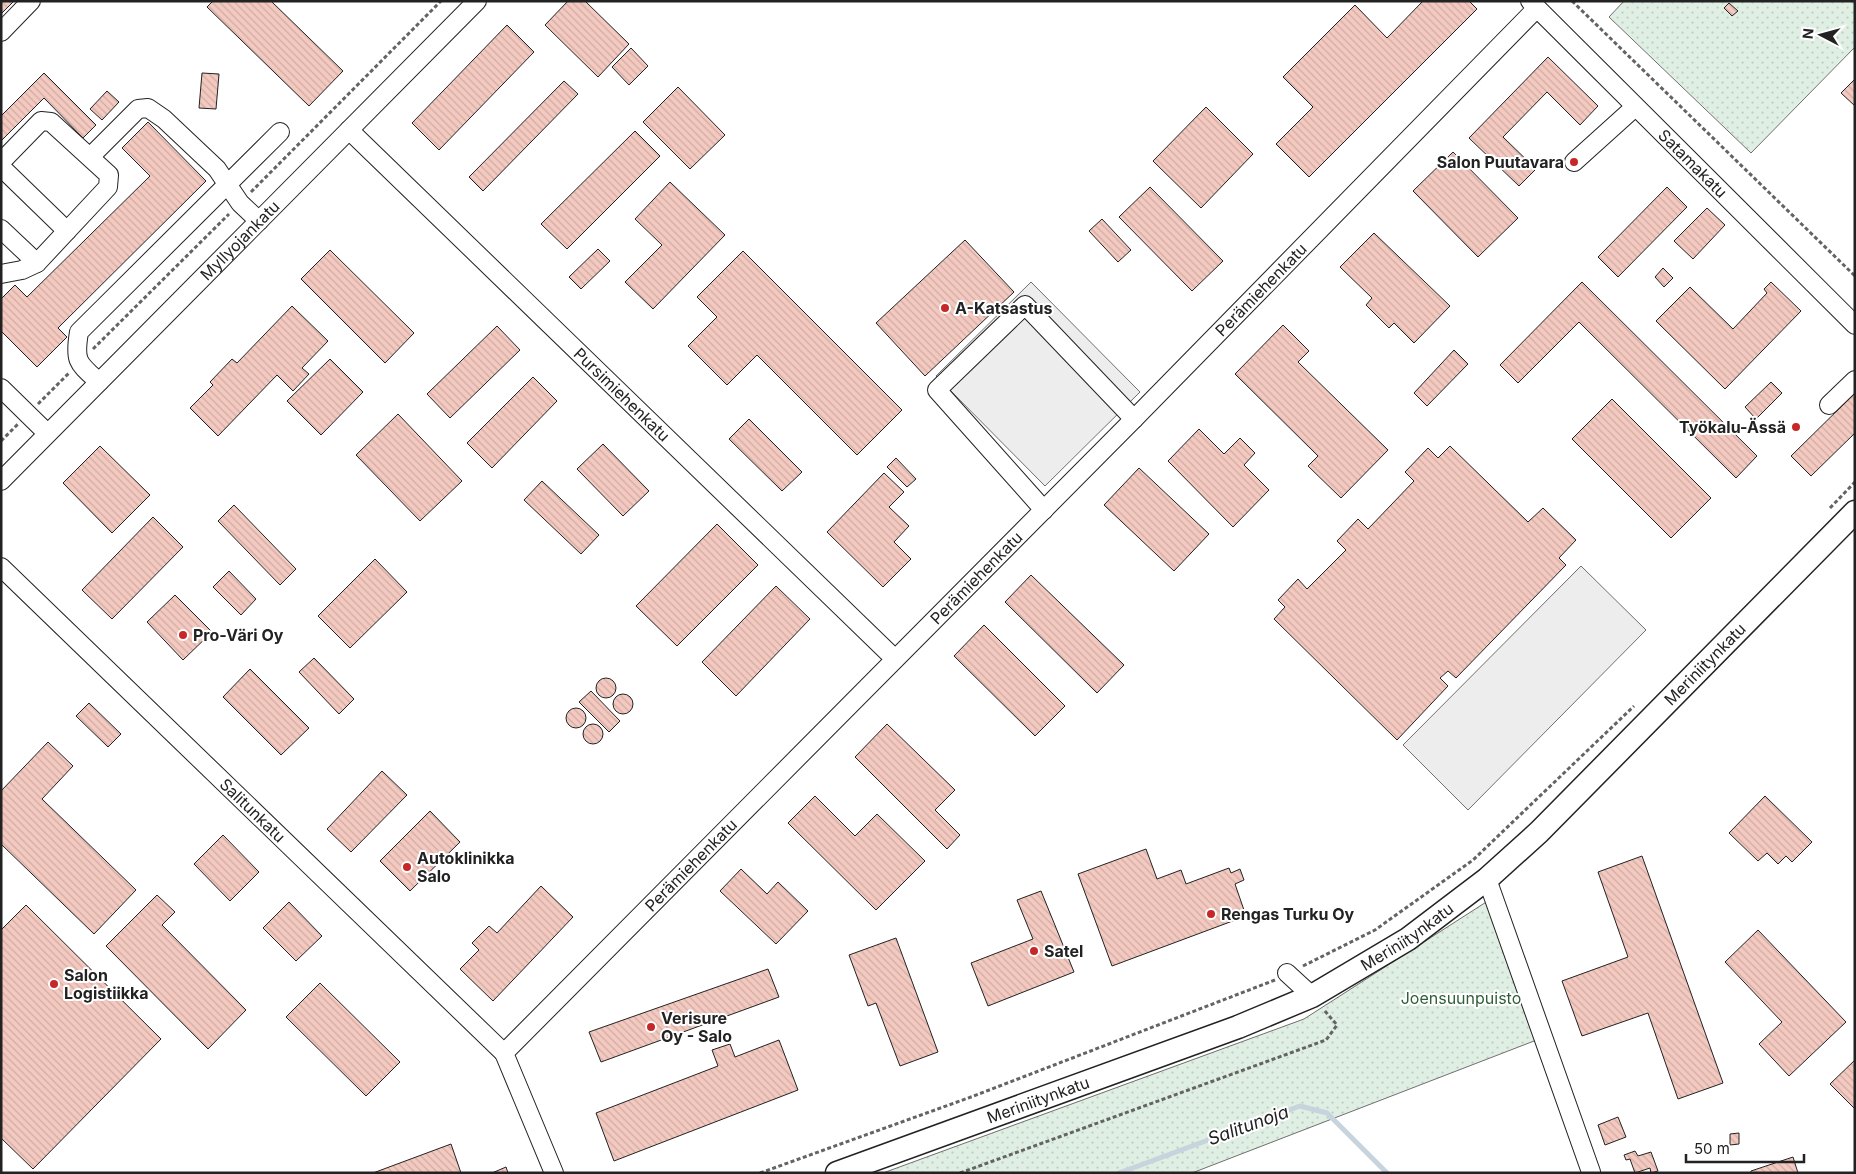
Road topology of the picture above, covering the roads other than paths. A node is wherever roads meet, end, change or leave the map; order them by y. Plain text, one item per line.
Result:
1 (31, 1) edge
2 (477, 1) edge
3 (1533, 5) edge
4 (1, 32) edge
5 (1636, 107) junction
6 (349, 130) junction
7 (280, 132) dead end
8 (90, 157) junction
9 (1, 162) edge
10 (1574, 162) dead end
11 (1, 167) edge
12 (228, 183) junction
13 (259, 221) junction
14 (1, 228) edge
15 (67, 231) junction
16 (37, 263) junction
17 (1, 274) edge
18 (1855, 325) edge
19 (1855, 380) edge
20 (98, 382) junction
21 (1, 388) edge
22 (1829, 405) dead end
23 (1134, 420) junction
24 (47, 433) junction
25 (1, 481) edge
26 (1044, 510) junction
27 (1855, 512) edge
28 (1, 567) edge
29 (895, 659) junction
30 (1487, 879) junction
31 (1287, 974) road end
32 (1312, 996) junction
33 (504, 1053) junction
34 (1591, 1172) edge
35 (554, 1173) edge
36 (837, 1173) edge

1 - 4 street
2 - 6 street, Myllyojankatu
3 - 5 street, Satamakatu
3 - 23 street, Perämiehenkatu
5 - 10 street
5 - 18 street, Satamakatu
6 - 13 street, Myllyojankatu
6 - 29 street, Pursimiehenkatu
7 - 12 street
8 - 9 street
8 - 12 street
8 - 15 street
11 - 15 street
12 - 13 street
12 - 20 street
13 - 20 street, Myllyojankatu
14 - 16 street
15 - 16 street
16 - 17 street
19 - 22 street
20 - 24 street, Myllyojankatu
21 - 24 street
23 - 26 street, Perämiehenkatu
23 - 26 street
24 - 25 street, Myllyojankatu
26 - 29 street, Perämiehenkatu
27 - 30 main road, Meriniitynkatu
28 - 33 street, Salitunkatu
29 - 33 street, Perämiehenkatu
30 - 32 main road, Meriniitynkatu
30 - 34 street
31 - 32 street
32 - 36 main road, Meriniitynkatu
33 - 35 street

